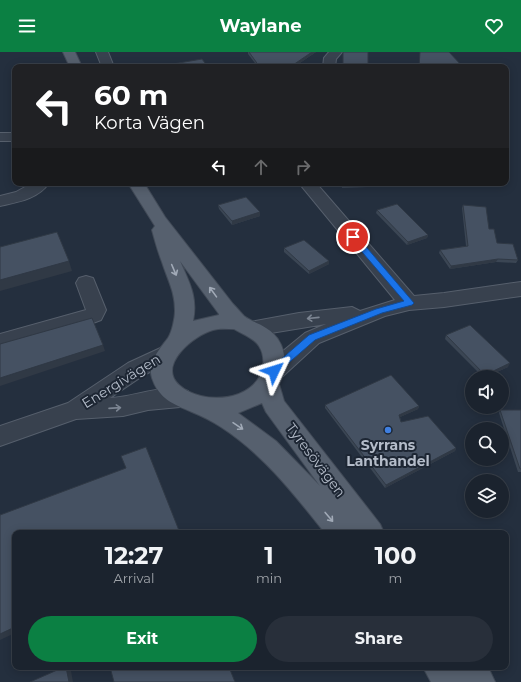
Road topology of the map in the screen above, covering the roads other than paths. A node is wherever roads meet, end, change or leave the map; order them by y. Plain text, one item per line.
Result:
1 (69, 52) edge
2 (102, 52) edge
3 (336, 52) edge
4 (75, 64) edge
5 (107, 64) edge
6 (329, 64) edge
7 (0, 137) edge
8 (12, 137) edge
9 (38, 186) edge
10 (138, 186) edge
11 (310, 186) edge
12 (0, 201) edge
13 (158, 219) junction
14 (86, 283) dead end
15 (521, 289) edge
16 (409, 303) junction
17 (379, 311) junction
18 (245, 325) junction
19 (0, 342) edge
20 (173, 346) junction
21 (271, 378) junction
22 (180, 398) junction
23 (204, 406) junction
24 (76, 410) junction
25 (0, 436) edge
26 (339, 530) edge
27 (368, 530) edge
28 (441, 670) edge
29 (470, 670) edge
30 (450, 682) edge
31 (479, 682) edge

1 - 4 main road
2 - 5 street
3 - 6 street
7 - 8 street
9 - 12 street
10 - 13 main road, Tyresövägen
11 - 16 street
18 -> 13 main road, Tyresövägen
13 -> 20 main road, Tyresövägen
14 - 19 street
15 - 16 street
16 - 17 street
17 -> 18 street
17 - 21 street
18 - 20 main road
18 - 21 main road, Tyresövägen
20 - 22 main road, Tyresövägen
20 - 24 street, Energivägen
21 - 23 main road, Tyresövägen
21 - 27 main road, Tyresövägen
22 - 23 main road, Tyresövägen
24 -> 22 street, Energivägen
23 -> 26 main road, Tyresövägen
24 - 25 street, Energivägen
28 - 30 main road
29 - 31 main road

